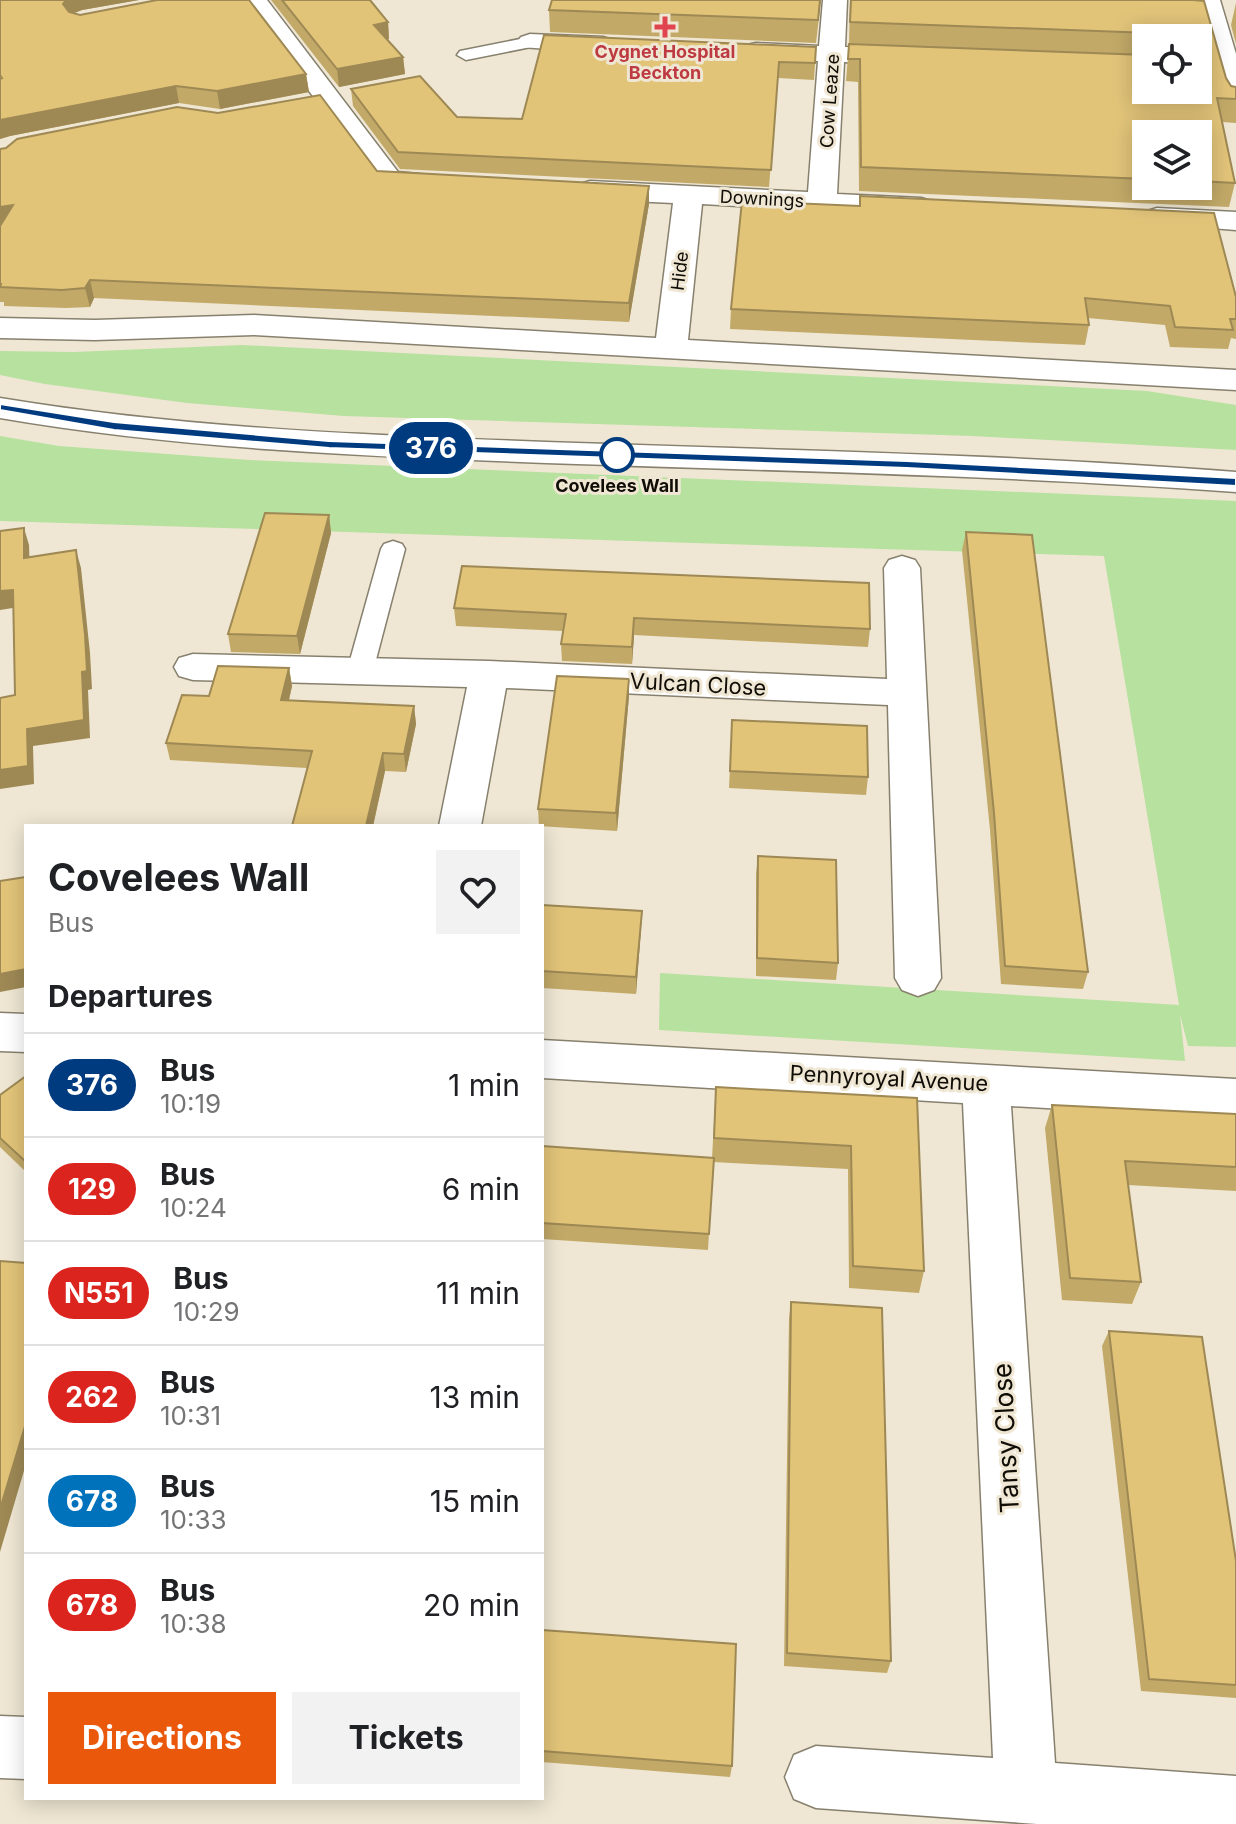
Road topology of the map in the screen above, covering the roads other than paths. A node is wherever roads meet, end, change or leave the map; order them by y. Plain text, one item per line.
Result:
1 (254, 0) edge
2 (835, 0) edge
3 (1208, 0) edge
4 (530, 42) joint
5 (625, 45) edge
6 (737, 50) edge
7 (833, 54) junction
8 (466, 55) dead end
9 (940, 58) edge
10 (1212, 69) edge
11 (1232, 70) edge
12 (362, 93) edge
13 (331, 99) junction
14 (1236, 100) edge
15 (302, 104) edge
16 (467, 184) edge
17 (561, 189) edge
18 (688, 195) junction
19 (822, 202) junction
20 (951, 208) edge
21 (1125, 216) edge
22 (1236, 221) edge
23 (0, 328) edge
24 (671, 347) junction
25 (1236, 380) edge
26 (0, 408) edge
27 (1236, 482) edge
28 (393, 549) dead end
29 (902, 568) dead end
30 (193, 667) dead end
31 (360, 671) junction
32 (489, 674) junction
33 (907, 693) junction
34 (460, 824) edge
35 (918, 978) dead end
36 (0, 1032) edge
37 (24, 1033) edge
38 (544, 1059) edge
39 (986, 1083) junction
40 (1236, 1099) edge
41 (0, 1747) edge
42 (24, 1748) edge
43 (816, 1777) dead end
44 (1026, 1792) junction
45 (1236, 1807) edge

1 - 13 street
2 - 7 street, Cow Leaze
3 - 11 street
4 - 5 street
4 - 8 lane
6 - 7 street
7 - 9 street
7 - 19 street, Cow Leaze
10 - 11 street
11 - 14 street
12 - 13 street
13 - 15 street
13 - 16 street
17 - 18 street, Downings
18 - 19 street, Downings
18 - 24 street, Hide
19 - 20 street, Downings
21 - 22 street
23 - 24 street
24 - 25 street
26 - 27 street
28 - 31 lane
29 - 33 street
30 - 31 street, Vulcan Close
31 - 32 street, Vulcan Close
32 - 33 street, Vulcan Close
32 - 34 street
33 - 35 street
36 - 37 street
38 - 39 street, Pennyroyal Avenue
39 - 40 street, Pennyroyal Avenue
39 - 44 street, Tansy Close
41 - 42 street
43 - 44 street
44 - 45 street

